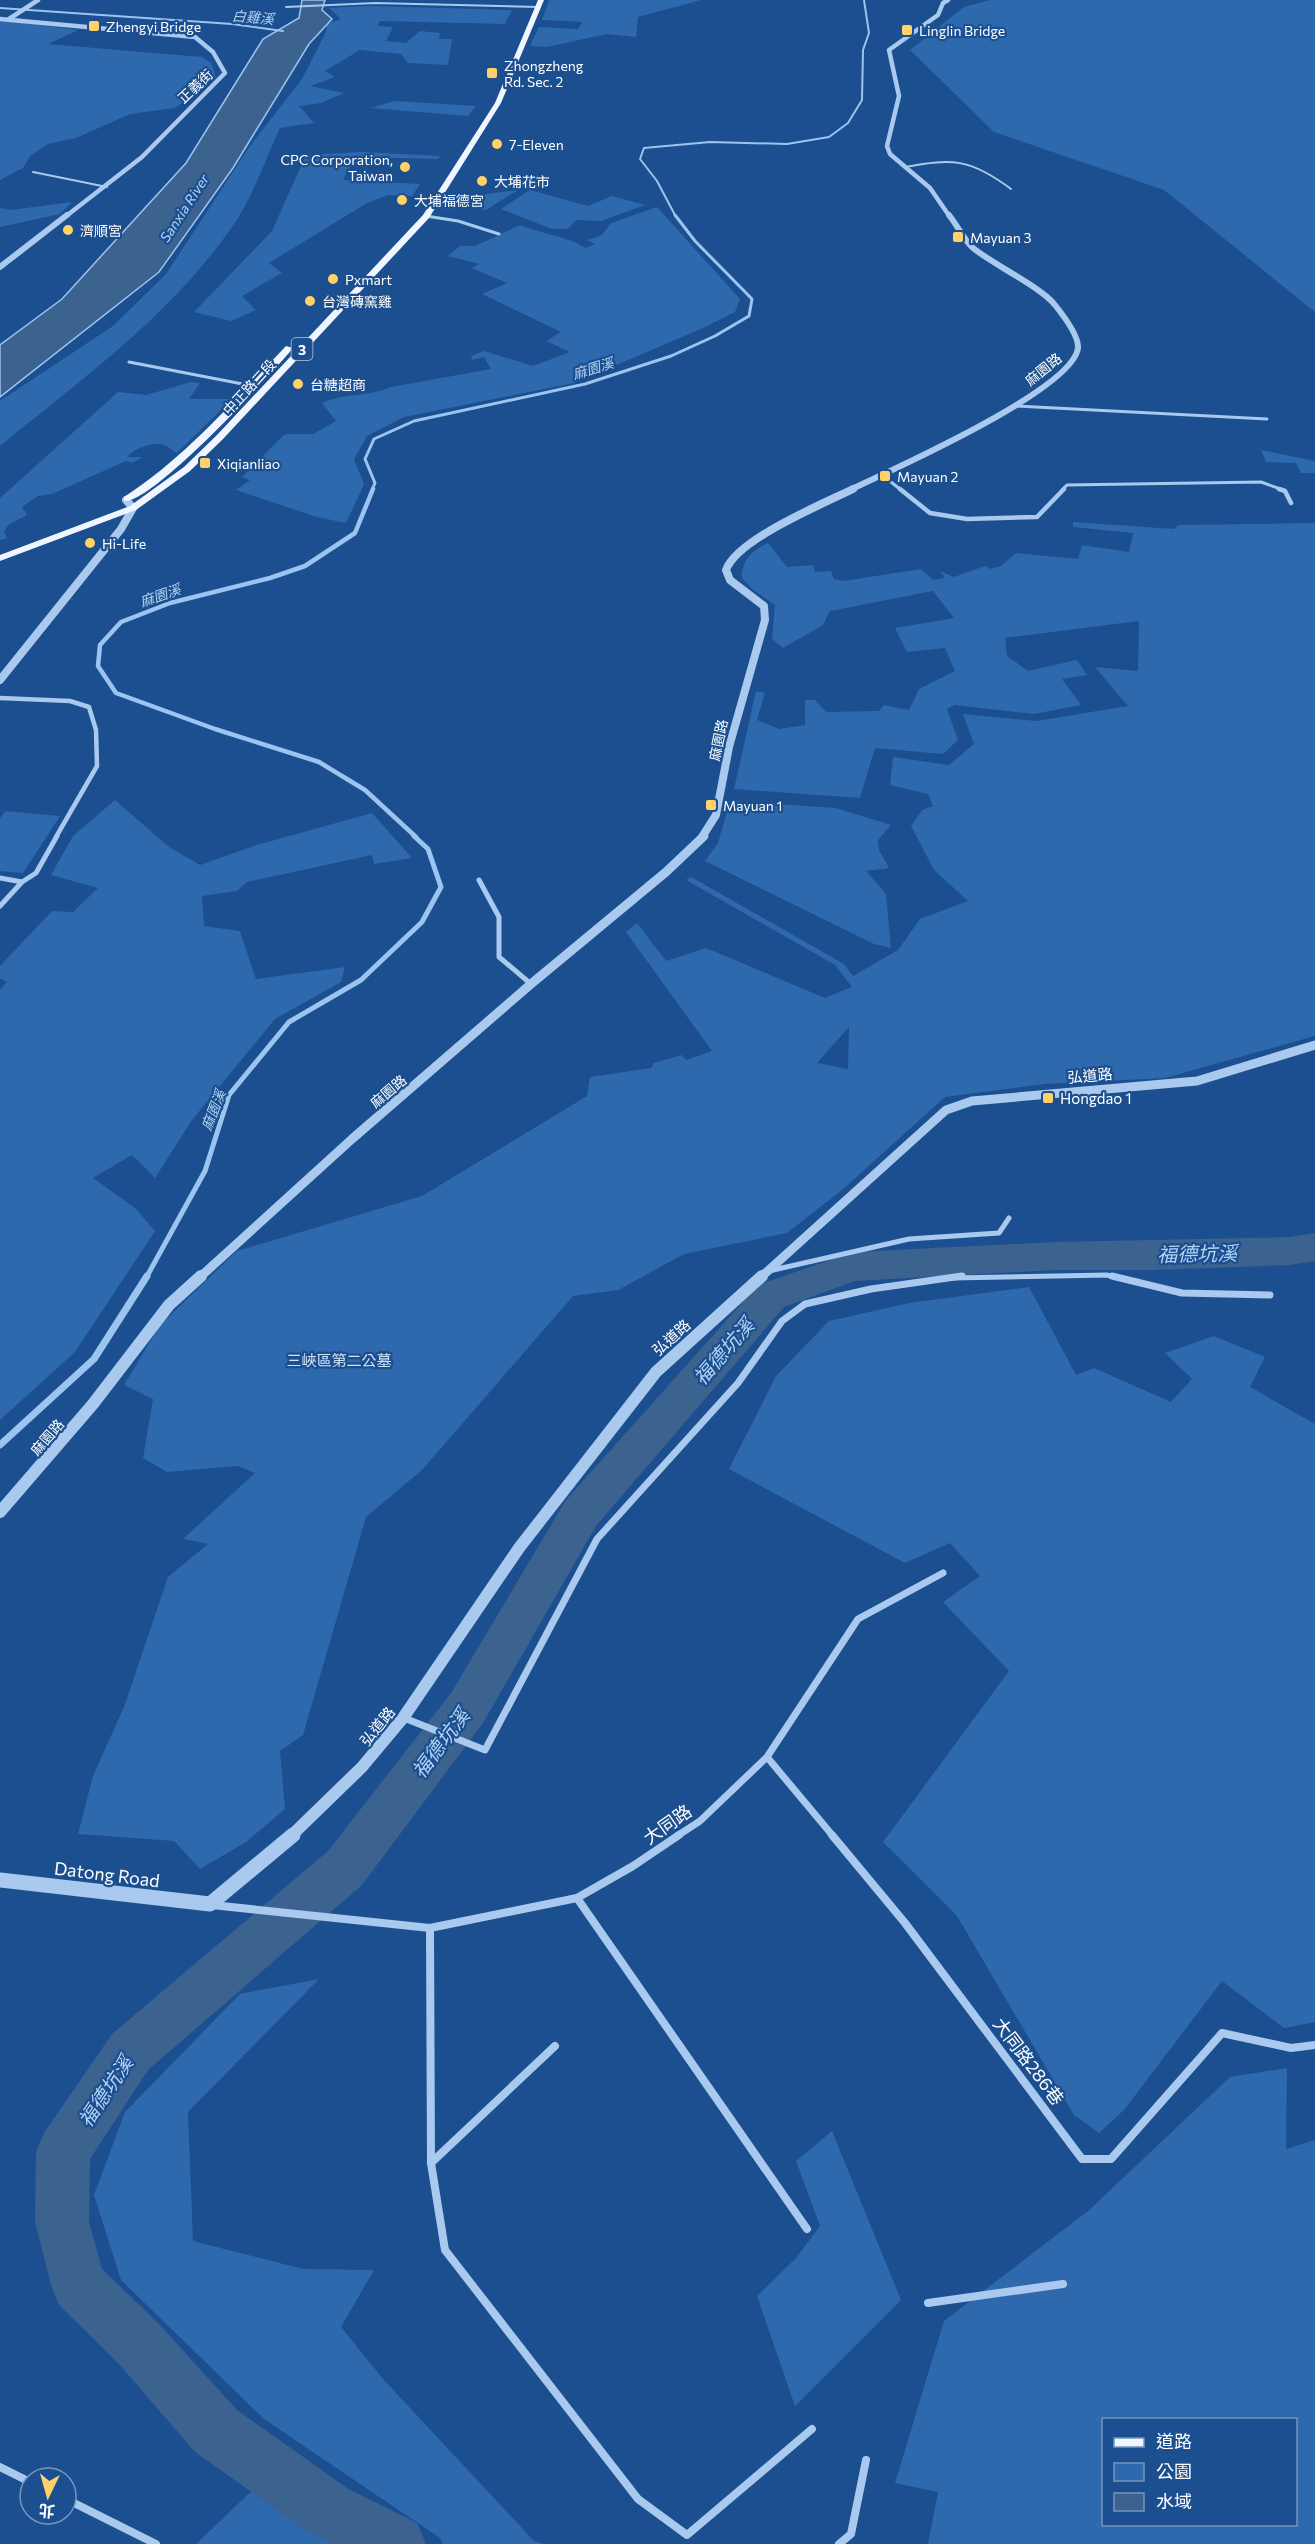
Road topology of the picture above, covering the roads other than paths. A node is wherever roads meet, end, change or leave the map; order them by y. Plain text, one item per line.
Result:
1 (38, 0) edge
2 (541, 0) edge
3 (946, 2) edge
4 (533, 5) edge
5 (286, 7) dead end
6 (0, 19) edge
7 (9, 19) junction
8 (905, 167) junction
9 (33, 172) dead end
10 (106, 187) junction
11 (1011, 189) dead end
12 (426, 216) junction
13 (499, 234) dead end
14 (0, 267) edge
15 (129, 362) dead end
16 (253, 386) junction
17 (1016, 406) junction
18 (1267, 419) dead end
19 (881, 474) junction
20 (126, 500) junction
21 (1291, 503) dead end
22 (116, 504) dead end
23 (133, 508) junction
24 (83, 516) dead end
25 (0, 548) edge
26 (0, 558) edge
27 (0, 680) edge
28 (0, 698) edge
29 (0, 878) edge
30 (479, 880) dead end
31 (22, 882) junction
32 (0, 906) edge
33 (531, 984) junction
34 (1315, 1046) edge
35 (1009, 1218) dead end
36 (766, 1272) junction
37 (1270, 1295) dead end
38 (0, 1512) edge
39 (943, 1573) dead end
40 (403, 1718) junction
41 (767, 1757) junction
42 (0, 1880) edge
43 (577, 1898) junction
44 (210, 1904) junction
45 (430, 1928) junction
46 (1315, 2045) edge
47 (555, 2046) dead end
48 (430, 2163) junction
49 (807, 2229) dead end
50 (1063, 2284) dead end
51 (928, 2303) dead end
52 (812, 2429) dead end
53 (866, 2460) dead end
54 (0, 2467) edge
55 (18, 2476) edge
56 (78, 2505) edge
57 (156, 2544) edge
58 (839, 2544) edge

1 - 7 street
2 - 4 main road, 中正路二段 / 3
3 - 8 street, 麻園路
4 - 5 street
4 - 12 main road, 中正路二段 / 3
4 - 16 main road, 中正路二段 / 3
6 - 7 street
7 - 10 street, 正義街
8 - 11 street
8 - 17 street, 麻園路
9 - 10 street
10 - 14 street, 正義街
12 - 13 street
12 - 23 main road, 中正路二段 / 3
15 - 16 street
16 - 20 main road, 中正路二段 / 3
17 - 18 street
17 - 19 street, 麻園路
19 - 21 street
19 - 33 street, 麻園路
20 - 22 main road, 中正路二段 / 3
20 - 23 street
23 - 26 main road, 中正路二段 / 3
23 - 27 street
24 - 25 main road
28 - 31 street
29 - 31 street
30 - 33 street
31 - 32 street
33 - 38 street, 麻園路
34 - 36 street, 弘道路
35 - 36 street
36 - 40 street, 弘道路
37 - 40 street
39 - 41 street, 大同路
40 - 44 street, 弘道路
41 - 43 street, 大同路
41 - 46 street, 大同路286巷
42 - 44 street, Datong Road
43 - 45 street, 大同路
43 - 49 street
44 - 45 street, 大同路
45 - 48 street
47 - 48 street
48 - 52 street
50 - 51 street
53 - 58 street
54 - 55 street
56 - 57 street

